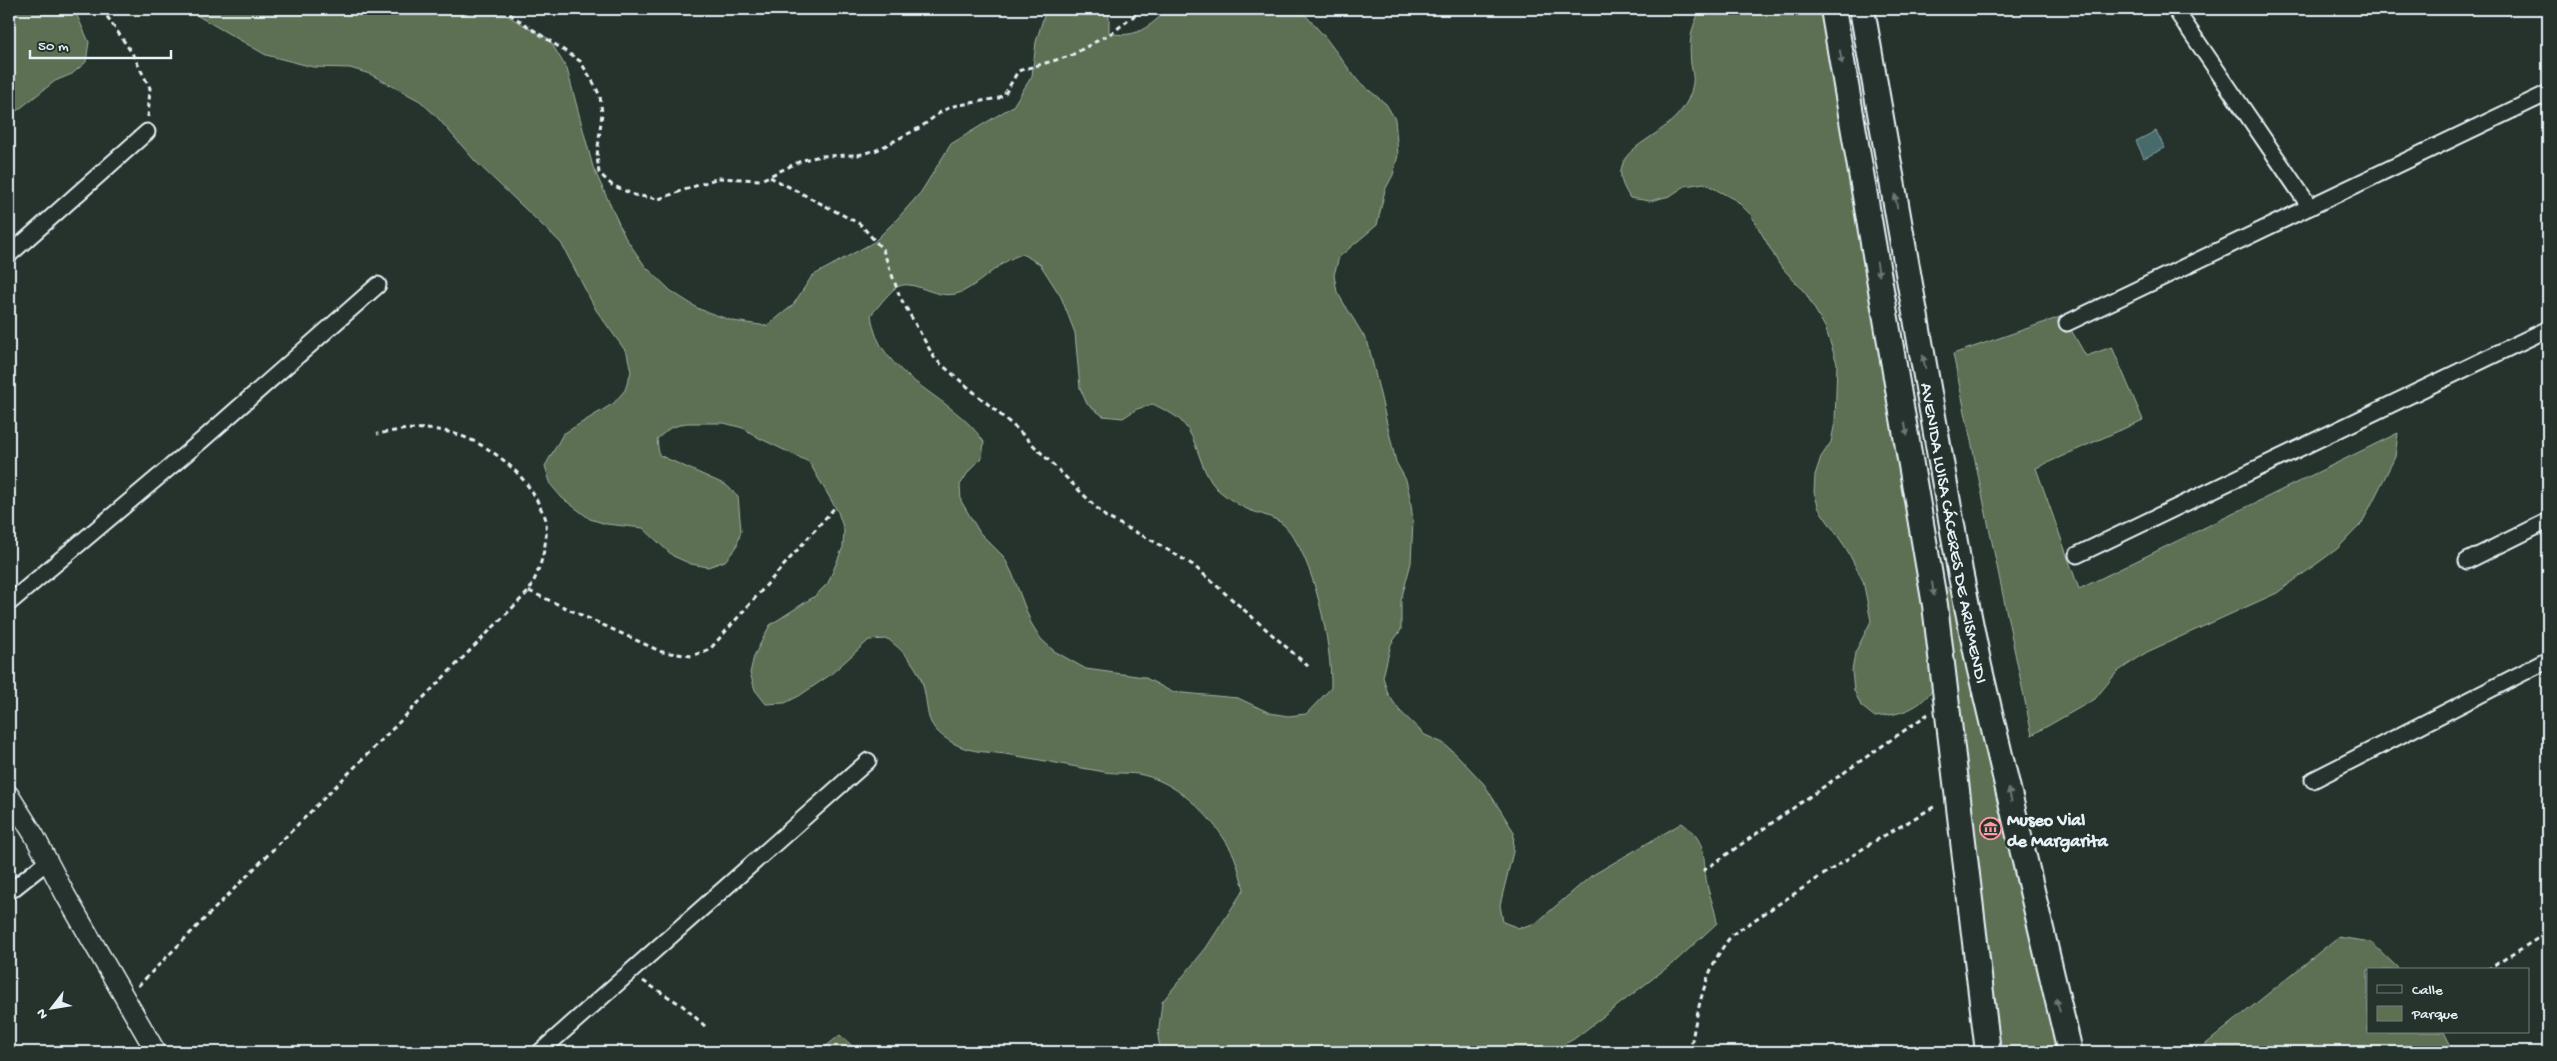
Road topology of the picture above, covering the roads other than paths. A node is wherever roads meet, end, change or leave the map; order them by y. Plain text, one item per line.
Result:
1 (1833, 9) edge
2 (1862, 9) edge
3 (2175, 9) edge
4 (2548, 93) edge
5 (147, 132) road end
6 (2310, 207) junction
7 (9, 255) edge
8 (378, 285) dead end
9 (2067, 323) dead end
10 (2548, 329) edge
11 (2548, 521) edge
12 (2077, 555) dead end
13 (2467, 561) dead end
14 (9, 603) edge
15 (2548, 660) edge
16 (868, 761) dead end
17 (2312, 780) dead end
18 (9, 795) edge
19 (48, 861) junction
20 (9, 892) edge
21 (156, 1052) edge
22 (540, 1052) edge
23 (1988, 1052) edge
24 (2070, 1052) edge

1 -> 23 main road, AVENIDA LUISA CÁCERES DE ARISMENDI
24 -> 2 main road, AVENIDA LUISA CÁCERES DE ARISMENDI
3 - 6 street
4 - 6 street
5 - 7 street
6 - 9 street
8 - 14 street
10 - 12 street
11 - 13 street
15 - 17 street
16 - 22 street
18 - 19 street
19 - 20 street
19 - 21 street

